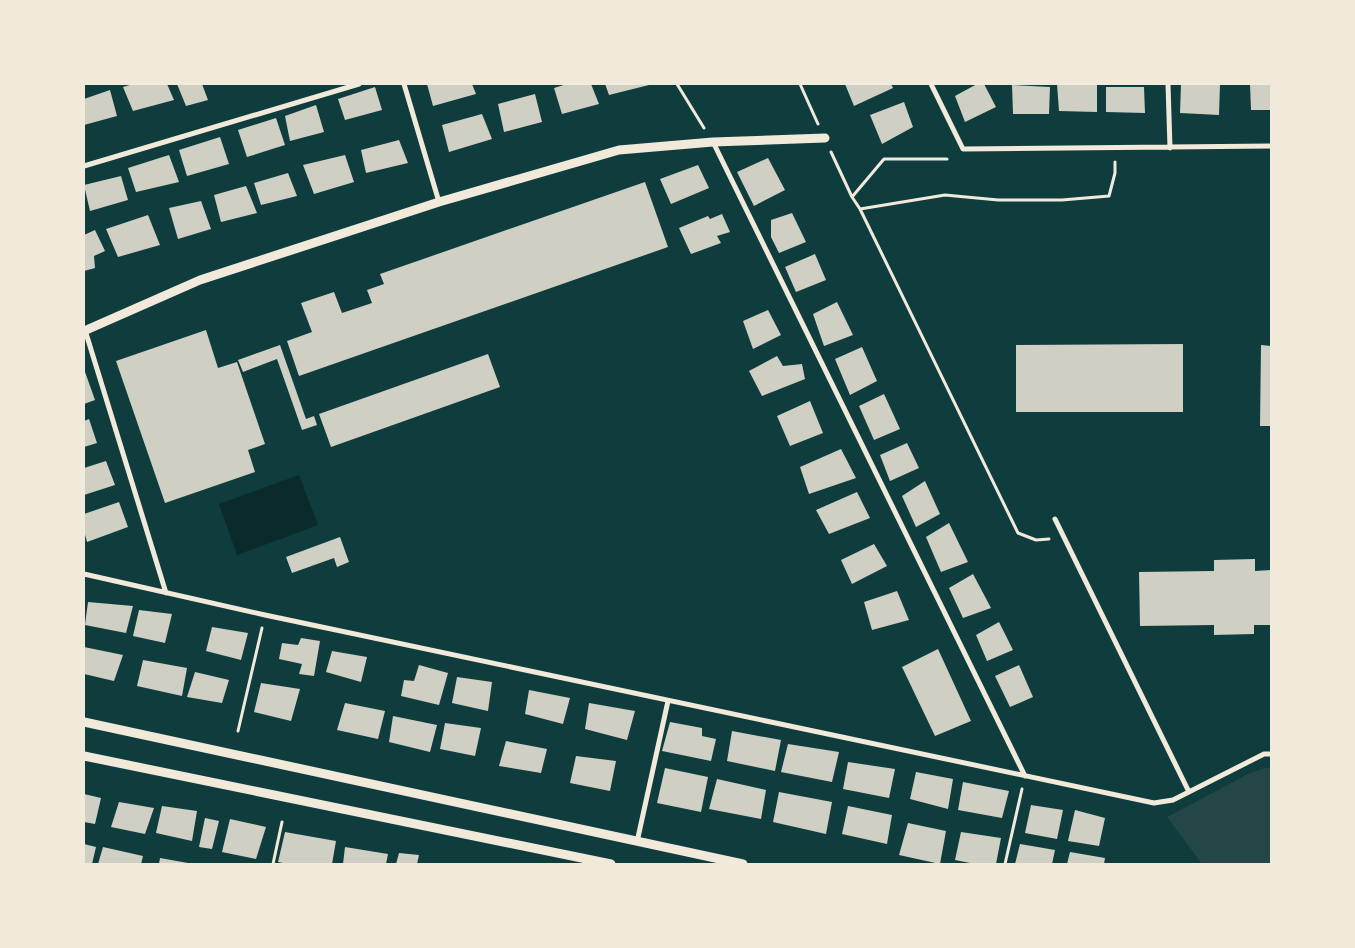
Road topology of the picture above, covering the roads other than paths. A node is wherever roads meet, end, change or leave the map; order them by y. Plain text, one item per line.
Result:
1 (359, 84) edge
2 (404, 84) edge
3 (931, 84) edge
4 (1168, 84) edge
5 (825, 138) road end
6 (713, 142) junction
7 (1271, 146) edge
8 (1170, 148) junction
9 (84, 166) edge
10 (439, 202) junction
11 (84, 330) edge
12 (1055, 519) dead end
13 (84, 574) edge
14 (166, 593) junction
15 (668, 701) junction
16 (84, 722) edge
17 (1271, 754) edge
18 (84, 756) edge
19 (1024, 776) junction
20 (1189, 792) junction
21 (637, 842) junction
22 (611, 864) edge
23 (742, 864) edge

1 - 9 street
2 - 10 street
3 - 8 street
4 - 8 street
5 - 6 street
6 - 10 street
6 - 19 street
7 - 8 street
10 - 11 street
11 - 14 street
12 - 20 street
13 - 14 street
14 - 15 street
15 - 19 street
15 - 21 street
16 - 21 street
17 - 20 street
18 - 22 street
19 - 20 street
21 - 23 street

